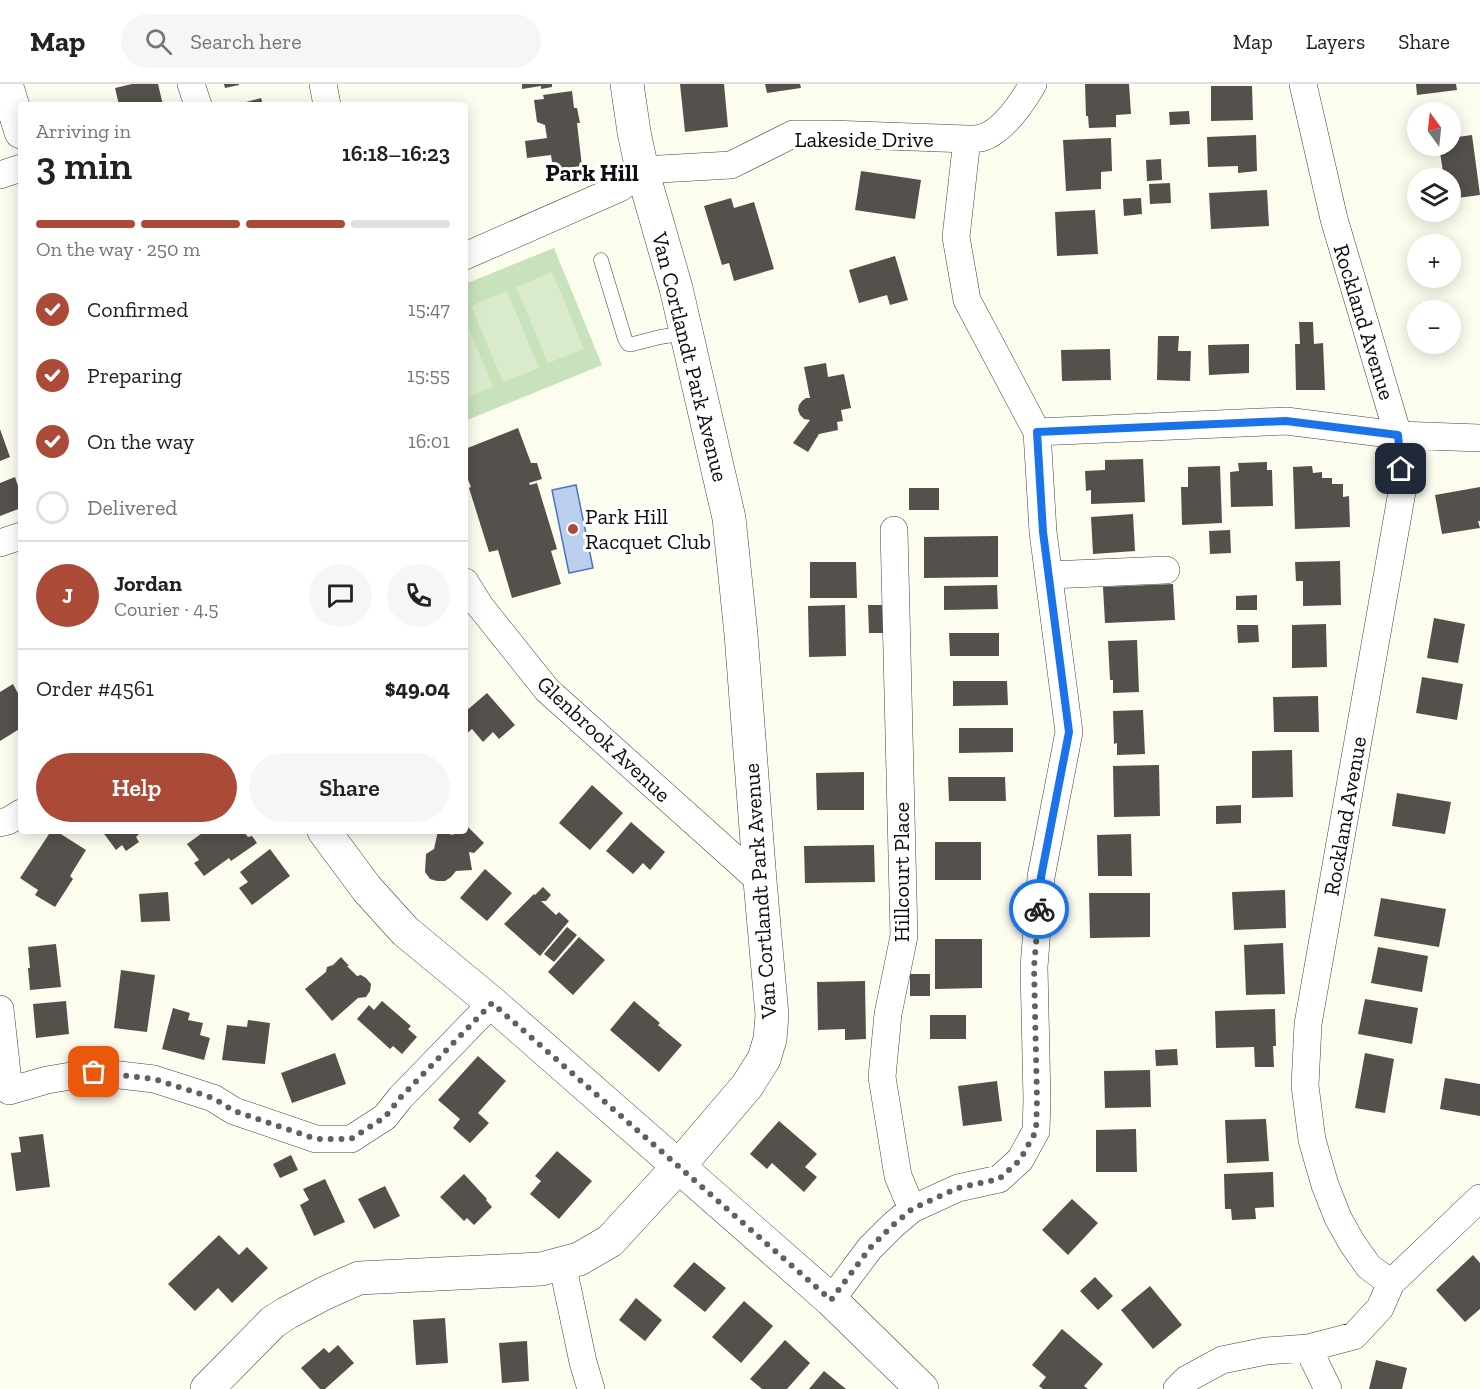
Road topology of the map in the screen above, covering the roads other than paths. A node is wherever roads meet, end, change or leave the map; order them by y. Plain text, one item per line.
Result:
1 (6, 84) edge
2 (191, 84) edge
3 (323, 84) edge
4 (627, 84) edge
5 (1033, 84) edge
6 (1303, 84) edge
7 (197, 102) edge
8 (326, 102) edge
9 (18, 122) edge
10 (967, 139) junction
11 (18, 169) edge
12 (642, 171) junction
13 (0, 175) edge
14 (468, 255) edge
15 (601, 260) dead end
16 (686, 333) junction
17 (1037, 432) junction
18 (1398, 435) junction
19 (1480, 438) edge
20 (894, 530) dead end
21 (18, 537) edge
22 (0, 543) edge
23 (1166, 570) dead end
24 (1049, 575) junction
25 (468, 587) edge
26 (18, 815) edge
27 (0, 823) edge
28 (326, 834) edge
29 (760, 881) junction
30 (492, 1003) junction
31 (0, 1009) edge
32 (678, 1167) junction
33 (1480, 1198) edge
34 (912, 1209) junction
35 (562, 1263) junction
36 (1391, 1283) junction
37 (831, 1300) junction
38 (1308, 1348) junction
39 (207, 1389) edge
40 (591, 1389) edge
41 (921, 1389) edge
42 (1177, 1389) edge
43 (1328, 1389) edge

1 - 9 street
2 - 7 street
3 - 8 street
4 - 12 street, Van Cortlandt Park Avenue
5 - 10 street, Lakeside Drive
6 - 18 street, Rockland Avenue
10 - 12 street, Lakeside Drive
10 - 17 street
11 - 13 street
12 - 14 street
12 - 16 street, Van Cortlandt Park Avenue
15 - 16 lane
16 - 29 street, Van Cortlandt Park Avenue
17 - 18 street
17 - 24 street
18 - 19 street
18 - 36 street, Rockland Avenue
20 - 34 street, Hillcourt Place
21 - 22 street
23 - 24 street
24 - 34 street
25 - 29 street, Glenbrook Avenue
26 - 27 street
28 - 30 street
29 - 32 street, Van Cortlandt Park Avenue
30 - 31 street
30 - 32 street
32 - 35 street, Van Cortlandt Park Avenue
32 - 37 street
33 - 36 street
34 - 37 street
35 - 39 street, Van Cortlandt Park Avenue
35 - 40 street
36 - 38 street
37 - 41 street
38 - 42 street
38 - 43 street

